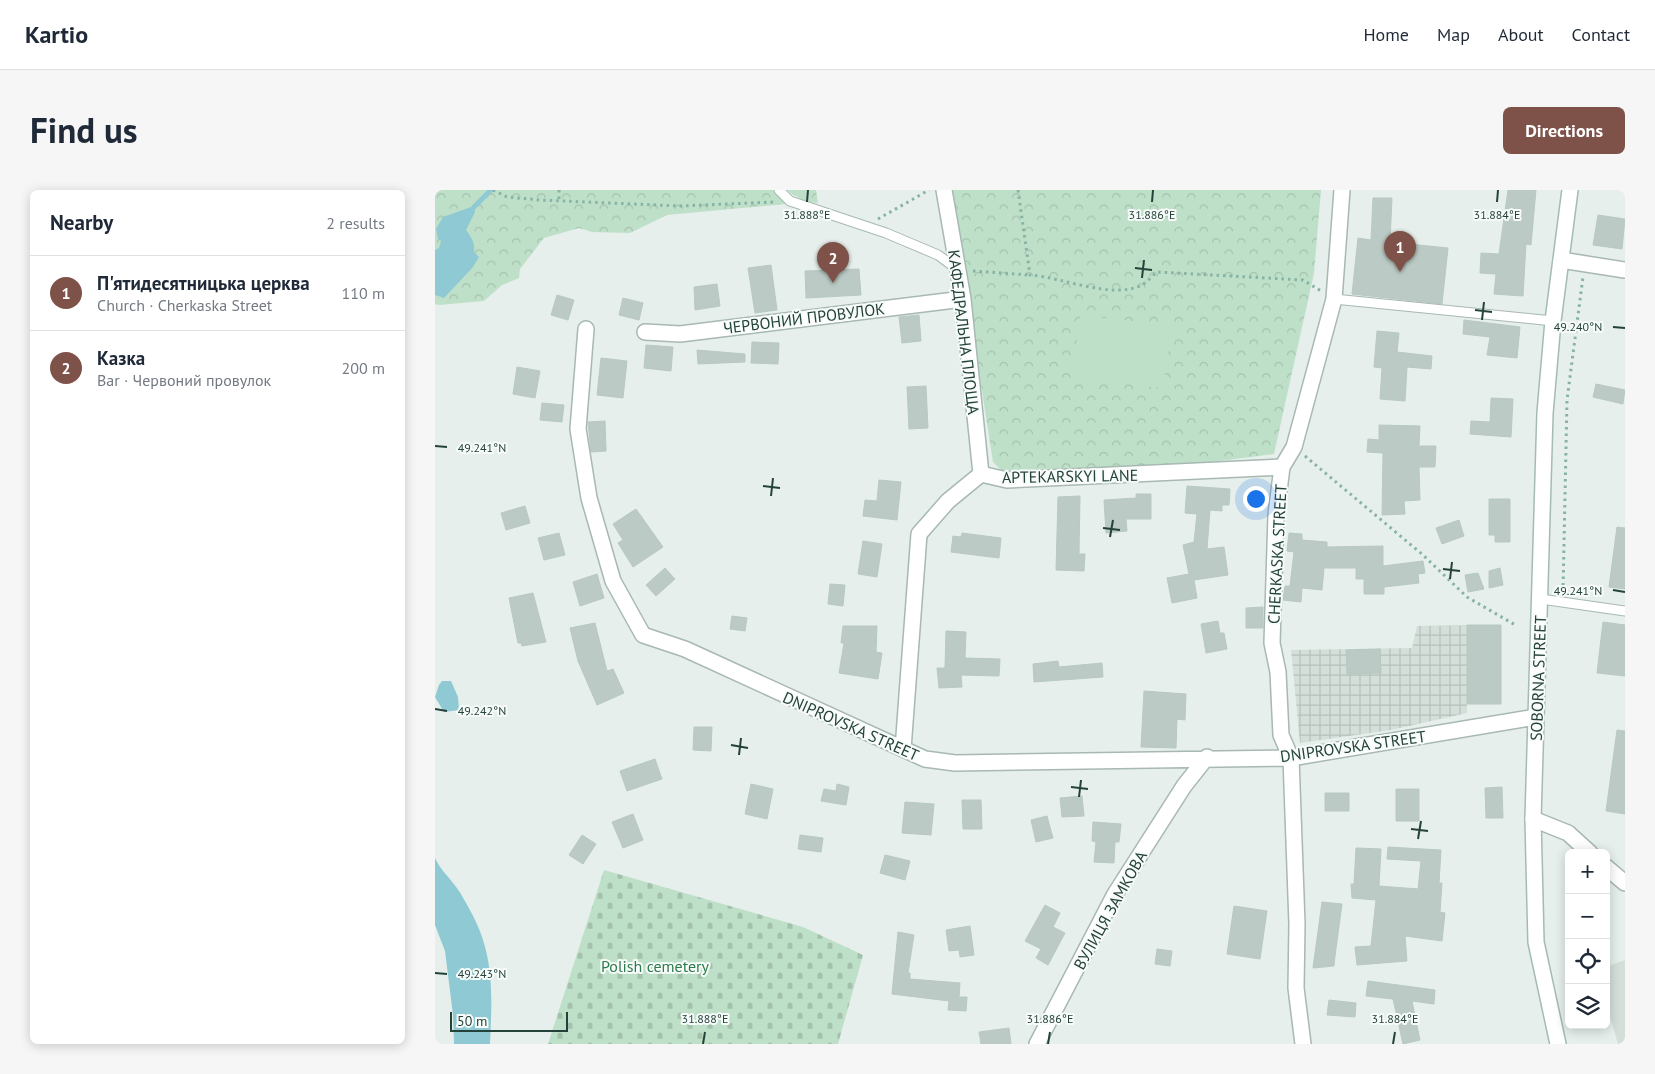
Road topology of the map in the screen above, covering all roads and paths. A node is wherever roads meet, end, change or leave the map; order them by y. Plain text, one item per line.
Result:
1 (493, 190) edge
2 (559, 190) edge
3 (779, 190) edge
4 (930, 190) edge
5 (944, 190) edge
6 (1018, 190) edge
7 (1342, 190) edge
8 (1570, 190) edge
9 (559, 201) junction
10 (790, 201) junction
11 (852, 221) junction
12 (1561, 260) junction
13 (958, 270) junction
14 (1625, 270) edge
15 (1584, 272) dead end
16 (1030, 275) junction
17 (963, 299) junction
18 (1334, 299) junction
19 (1553, 322) junction
20 (586, 329) dead end
21 (645, 332) dead end
22 (1294, 447) junction
23 (1282, 467) junction
24 (981, 474) junction
25 (1541, 599) junction
26 (1563, 603) junction
27 (1625, 611) edge
28 (1517, 626) dead end
29 (1536, 717) junction
30 (903, 749) junction
31 (1207, 757) junction
32 (1291, 758) junction
33 (1533, 819) junction
34 (1586, 849) edge
35 (1610, 870) edge
36 (1625, 883) edge
37 (1037, 1044) edge
38 (1303, 1044) edge
39 (1559, 1044) edge

1 - 9 path
2 - 9 path
3 - 10 lane
4 - 11 path
5 - 13 street, КАФЕДРАЛЬНА ПЛОЩА
6 - 16 path
7 - 18 street, CHERKASKA STREET
8 - 12 street, SOBORNA STREET
9 - 10 path
10 - 11 lane
11 - 13 lane
12 - 14 street
12 - 19 street, SOBORNA STREET
13 - 16 path
13 - 17 street, КАФЕДРАЛЬНА ПЛОЩА
15 - 26 path
16 - 18 path
17 - 21 street, ЧЕРВОНИЙ ПРОВУЛОК
17 - 24 street, КАФЕДРАЛЬНА ПЛОЩА
18 - 19 lane
18 - 22 street, CHERKASKA STREET
19 - 25 street, SOBORNA STREET
20 - 30 street, DNIPROVSKA STREET
22 - 23 street, CHERKASKA STREET
22 - 28 path
23 - 24 street, APTEKARSKYI LANE
23 - 32 street, CHERKASKA STREET
24 - 30 street, APTEKARSKYI LANE
25 - 26 lane
25 - 29 street, SOBORNA STREET
26 - 27 lane
29 - 32 street, DNIPROVSKA STREET
29 - 33 street, SOBORNA STREET
30 - 31 street, DNIPROVSKA STREET
31 - 32 street, DNIPROVSKA STREET
31 - 37 street, ВУЛИЦЯ ЗАМКОВА
32 - 38 street, CHERKASKA STREET
33 - 34 street
33 - 39 street, SOBORNA STREET
35 - 36 street

